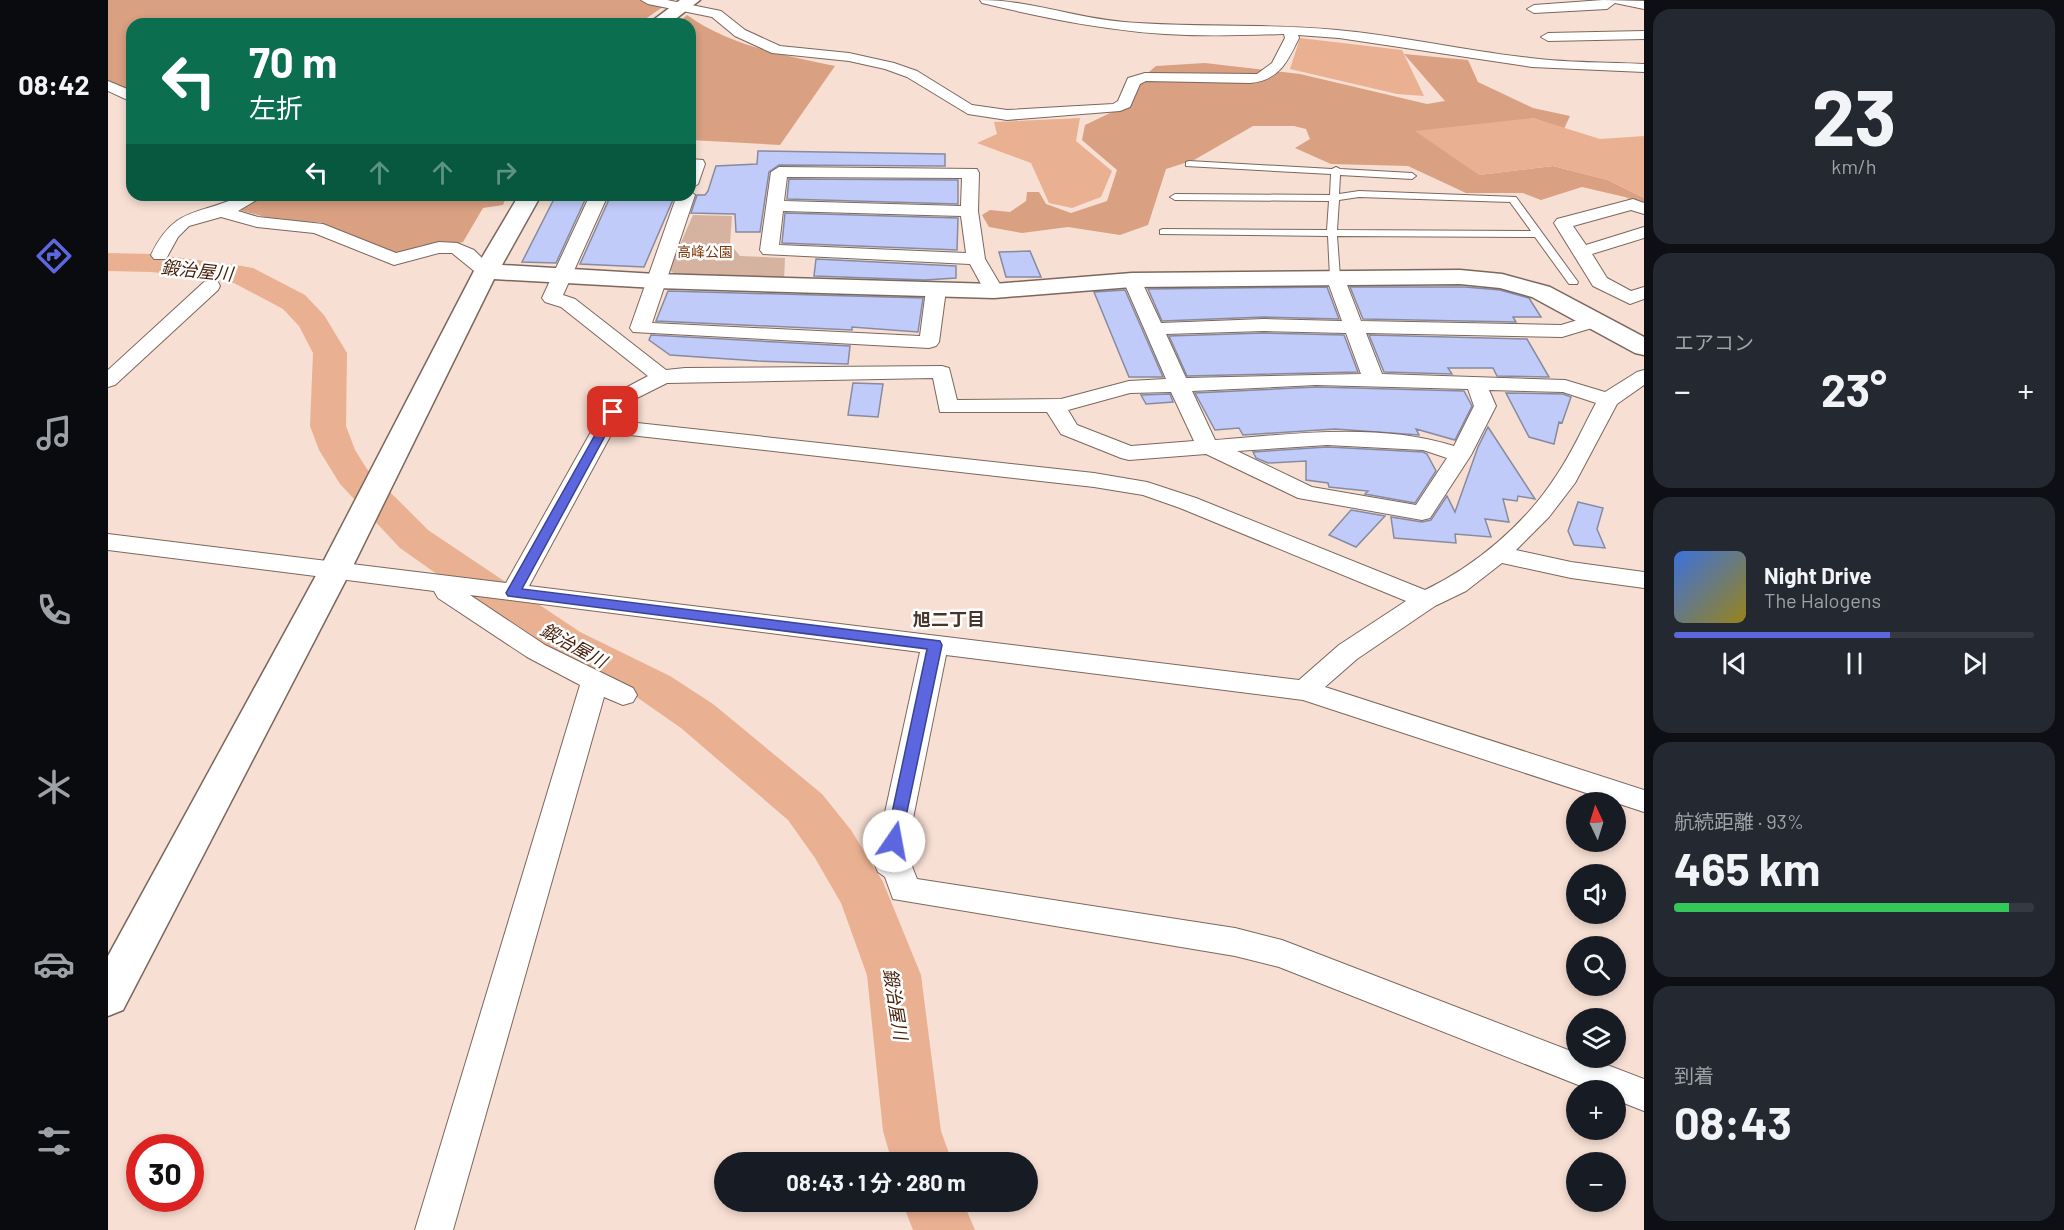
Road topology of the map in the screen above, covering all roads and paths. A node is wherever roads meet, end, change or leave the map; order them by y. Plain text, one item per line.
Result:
1 (648, 0) edge
2 (987, 0) edge
3 (1610, 0) edge
4 (1617, 0) edge
5 (686, 3) edge
6 (1534, 5) edge
7 (1644, 5) edge
8 (665, 18) edge
9 (1289, 30) junction
10 (1644, 35) edge
11 (1548, 37) junction
12 (1569, 65) junction
13 (1644, 68) edge
14 (108, 85) edge
15 (126, 94) edge
16 (1189, 164) dead end
17 (1336, 170) junction
18 (1412, 176) dead end
19 (1175, 197) dead end
20 (1334, 198) junction
21 (244, 201) edge
22 (527, 201) edge
23 (596, 201) edge
24 (684, 201) edge
25 (775, 206) junction
26 (1644, 209) edge
27 (969, 211) junction
28 (222, 212) junction
29 (1332, 231) junction
30 (1163, 232) dead end
31 (1644, 232) edge
32 (1538, 234) junction
33 (1581, 252) junction
34 (160, 255) dead end
35 (976, 259) junction
36 (486, 271) junction
37 (1335, 276) junction
38 (563, 277) junction
39 (1132, 279) junction
40 (656, 281) junction
41 (1573, 282) dead end
42 (211, 286) dead end
43 (936, 290) junction
44 (994, 291) junction
45 (1644, 293) edge
46 (1595, 321) junction
47 (1354, 325) junction
48 (1154, 329) junction
49 (1644, 347) edge
50 (1644, 376) edge
51 (662, 377) junction
52 (1374, 380) junction
53 (108, 381) edge
54 (1476, 383) junction
55 (1179, 385) junction
56 (1608, 400) junction
57 (1054, 405) junction
58 (604, 426) junction
59 (1208, 446) junction
60 (1460, 455) junction
61 (108, 542) edge
62 (1498, 554) junction
63 (335, 570) junction
64 (1644, 580) edge
65 (452, 585) junction
66 (512, 592) junction
67 (1426, 600) junction
68 (935, 645) junction
69 (595, 681) junction
70 (1305, 690) junction
71 (623, 695) dead end
72 (1644, 801) edge
73 (108, 997) edge
74 (1644, 1095) edge
75 (434, 1230) edge

1 - 5 street
2 - 9 street
3 - 6 street
4 - 7 street
5 - 8 street
5 - 9 street
6 - 11 street
9 - 12 street
10 - 11 street
11 - 12 street
12 - 13 street
14 - 15 street
16 - 17 lane
17 - 18 lane
17 - 20 lane
19 - 20 lane
20 - 29 lane
20 - 32 lane
21 - 28 street
22 - 36 street
23 - 38 street
24 - 40 street
25 - 27 street
25 - 27 street
25 - 35 street
26 - 33 street
27 - 35 street
28 - 34 street
28 - 36 street
29 - 30 lane
29 - 32 lane
29 - 37 lane
31 - 33 street
32 - 41 lane
33 - 45 street
35 - 44 street
36 - 38 street
36 - 63 street
37 - 39 street
37 - 46 street
37 - 47 street
38 - 40 street
38 - 51 street
39 - 44 street
39 - 48 street
40 - 43 street
40 - 43 street
42 - 53 street
43 - 44 street
46 - 47 street
46 - 49 street
47 - 48 street
47 - 52 street
48 - 55 street
50 - 56 street
51 - 57 street
51 - 58 street
52 - 54 street
52 - 55 street
54 - 56 street
54 - 60 street
55 - 57 street
55 - 59 street
56 - 62 street
57 - 59 street
58 - 66 street
58 - 67 street
59 - 60 street
59 - 60 street
61 - 63 street
62 - 64 street
62 - 67 street
63 - 65 street
63 - 73 street
65 - 66 street
65 - 69 street
66 - 68 street
67 - 70 street
68 - 70 street
68 - 74 street
69 - 71 street
69 - 75 street
70 - 72 street

